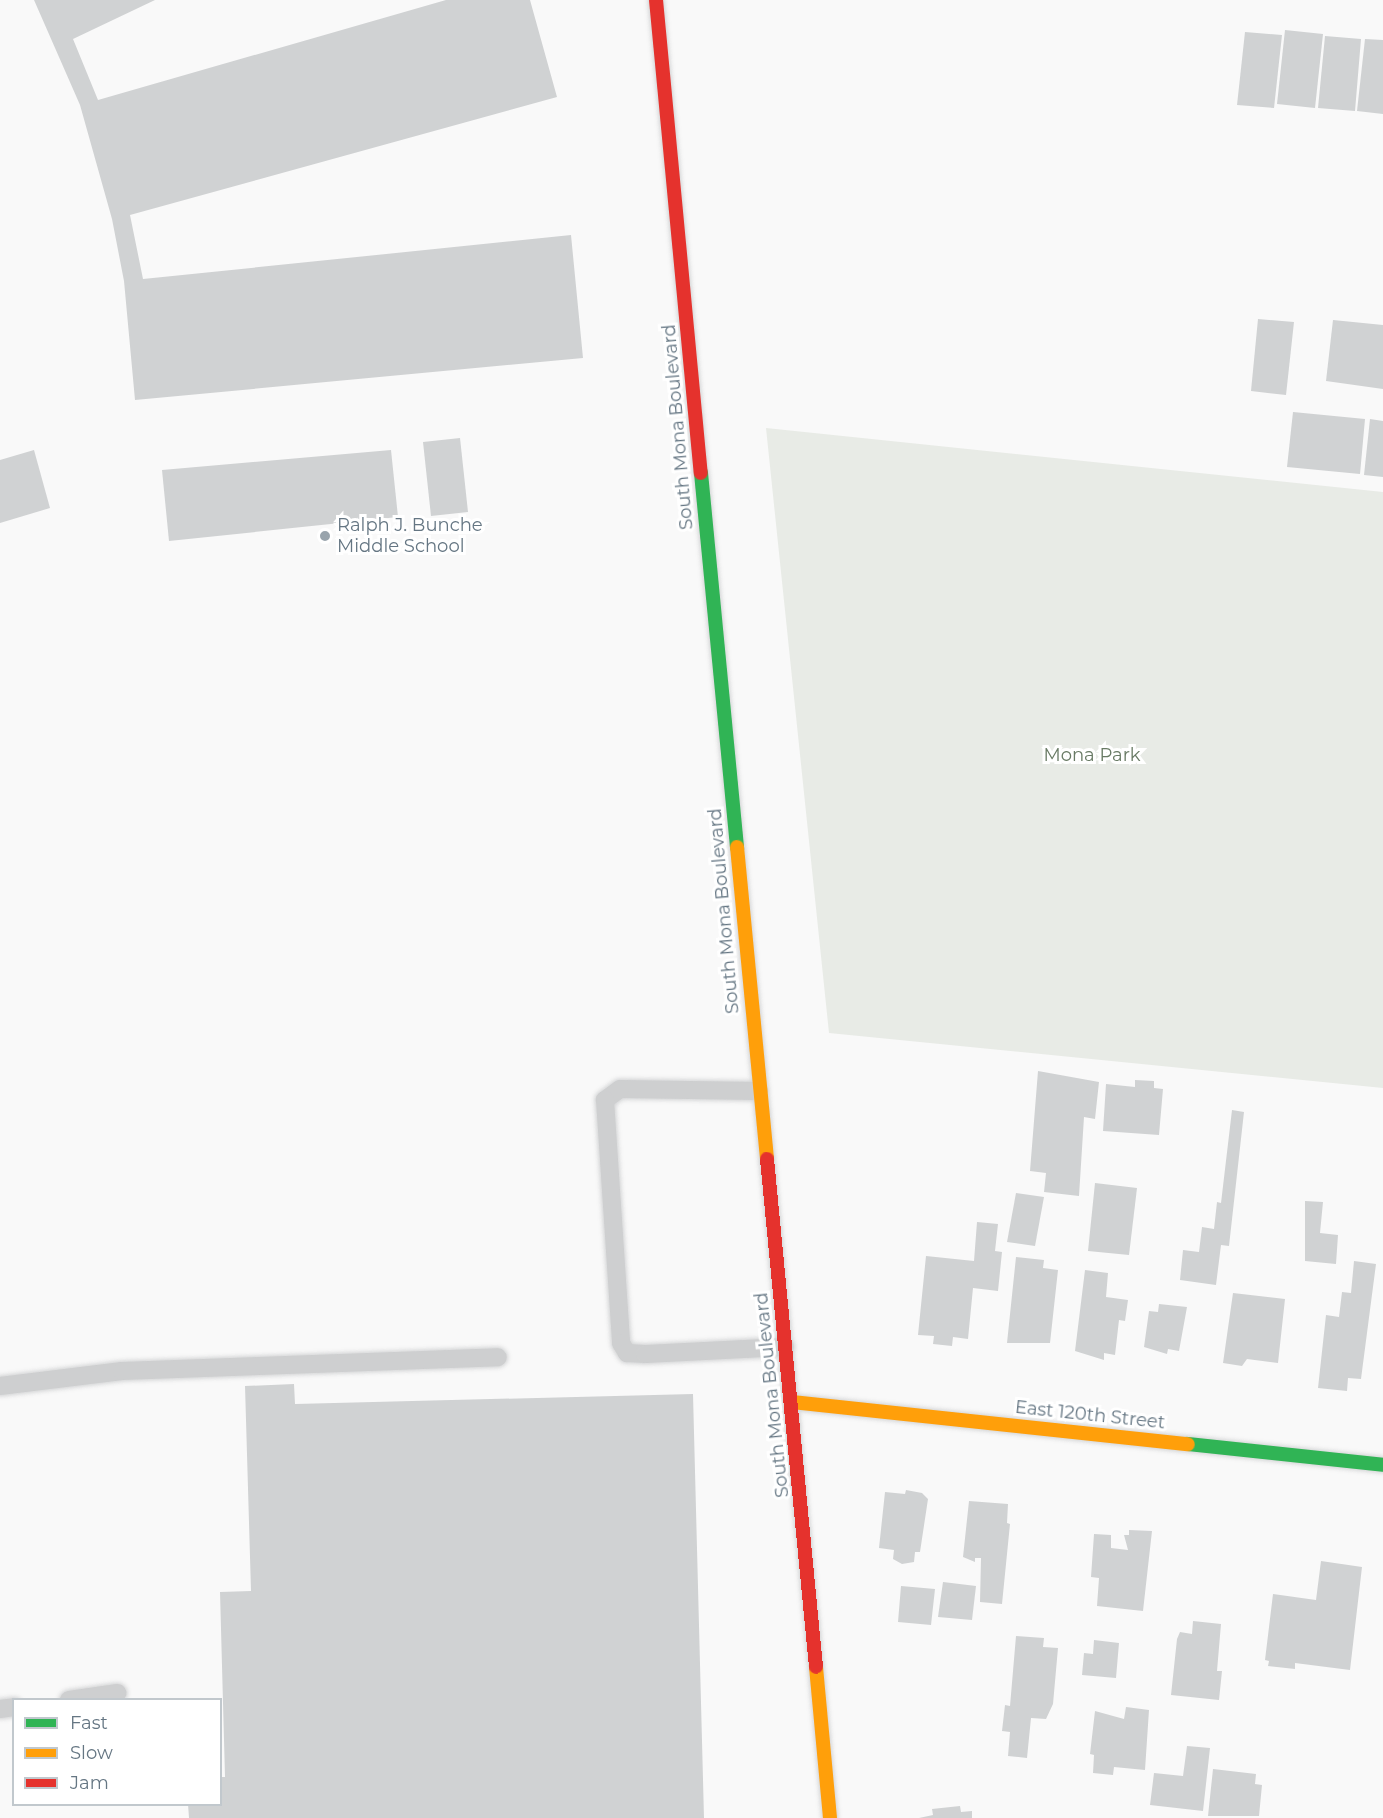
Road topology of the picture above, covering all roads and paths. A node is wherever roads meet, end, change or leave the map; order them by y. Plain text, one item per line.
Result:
1 (656, 0) edge
2 (759, 1091) junction
3 (785, 1347) junction
4 (498, 1357) dead end
5 (0, 1386) edge
6 (792, 1402) junction
7 (1383, 1465) edge
8 (117, 1693) dead end
9 (83, 1698) edge
10 (830, 1818) edge

1 - 2 street, South Mona Boulevard
2 - 3 street, South Mona Boulevard
2 - 3 lane
3 - 6 street, South Mona Boulevard
4 - 5 lane
6 - 7 street, East 120th Street
6 - 10 street, South Mona Boulevard
8 - 9 lane

